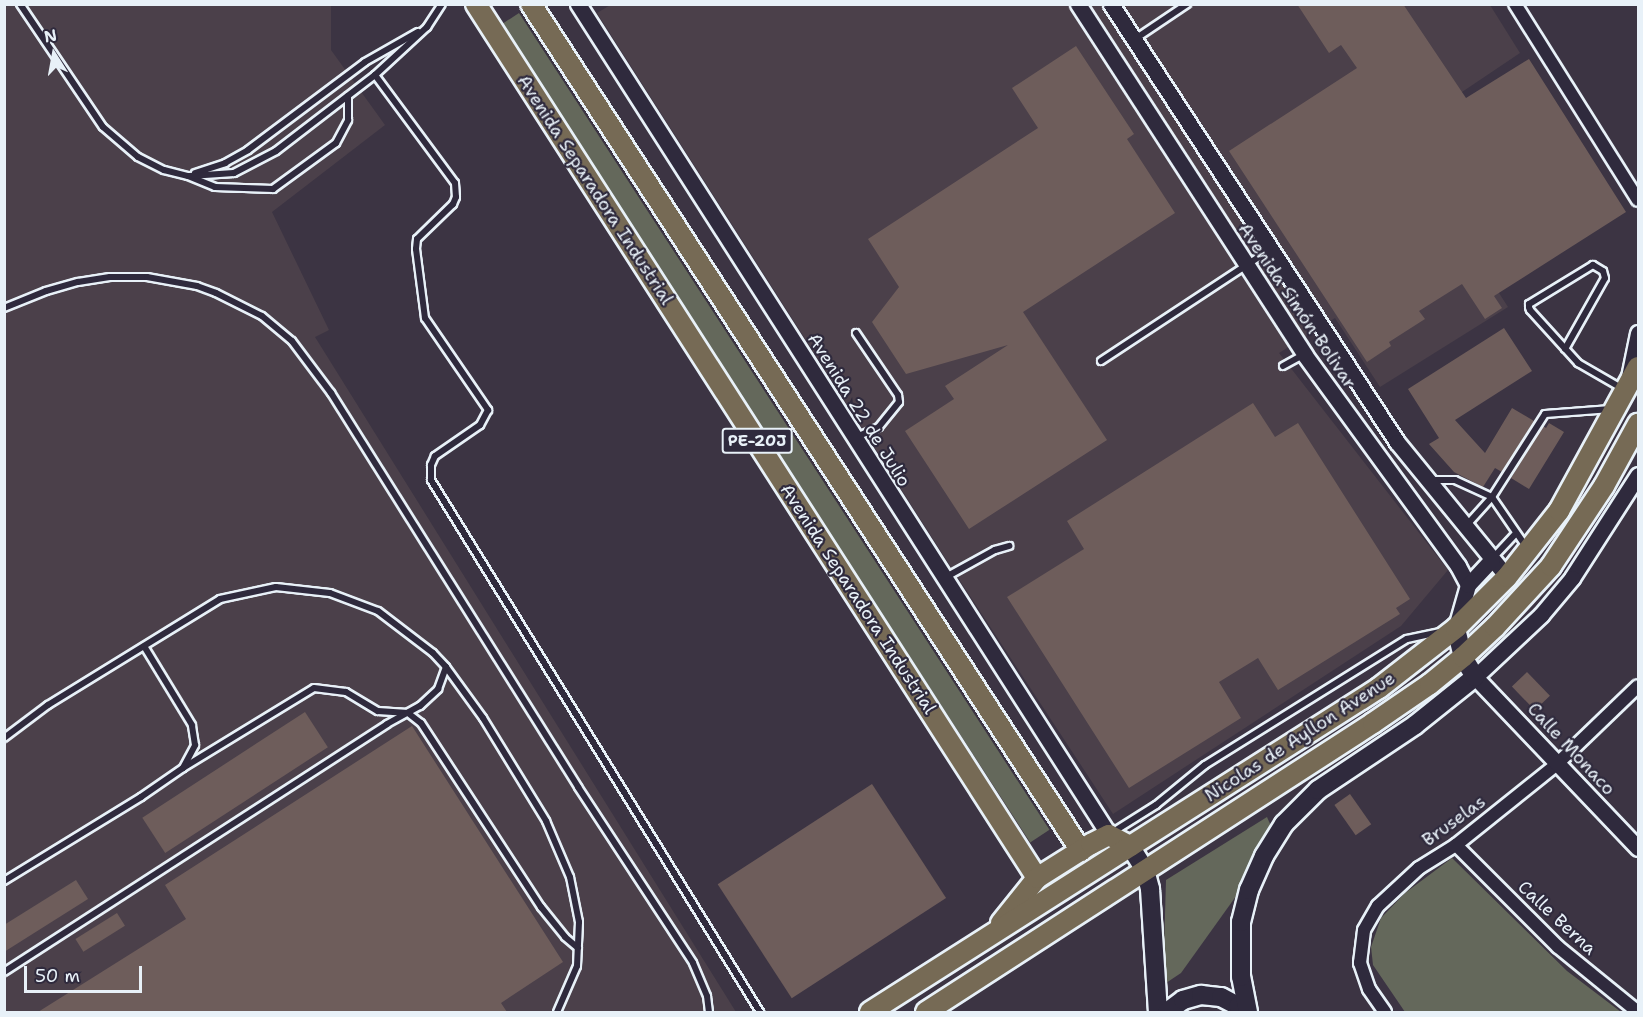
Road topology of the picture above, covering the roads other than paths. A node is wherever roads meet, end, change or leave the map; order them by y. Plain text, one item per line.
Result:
1 (20, 4) edge
2 (442, 4) edge
3 (476, 4) edge
4 (531, 4) edge
5 (578, 4) edge
6 (1078, 4) edge
7 (1111, 4) edge
8 (1187, 4) edge
9 (1515, 4) edge
10 (427, 27) junction
11 (1134, 39) junction
12 (375, 75) junction
13 (348, 96) junction
14 (188, 176) junction
15 (1638, 200) edge
16 (1271, 249) junction
17 (1246, 266) junction
18 (4, 308) edge
19 (856, 333) dead end
20 (1638, 333) edge
21 (1565, 349) junction
22 (1304, 354) junction
23 (1101, 361) dead end
24 (1283, 366) dead end
25 (1638, 367) edge
26 (1626, 391) junction
27 (1617, 408) junction
28 (1638, 424) edge
29 (854, 438) junction
30 (1633, 440) edge
31 (1638, 475) edge
32 (1427, 480) junction
33 (1492, 497) junction
34 (1465, 527) junction
35 (1516, 532) junction
36 (1009, 546) dead end
37 (1529, 551) junction
38 (1492, 559) junction
39 (1506, 577) junction
40 (943, 579) junction
41 (1468, 585) junction
42 (1456, 628) junction
43 (144, 646) junction
44 (1463, 657) junction
45 (446, 668) junction
46 (1475, 677) junction
47 (1638, 686) edge
48 (408, 713) junction
49 (4, 738) edge
50 (1557, 764) junction
51 (183, 768) junction
52 (1109, 834) junction
53 (1456, 845) junction
54 (1130, 846) junction
55 (1638, 848) edge
56 (1081, 851) junction
57 (1145, 870) junction
58 (1037, 878) junction
59 (4, 880) edge
60 (991, 934) junction
61 (578, 948) junction
62 (4, 972) edge
63 (557, 1012) edge
64 (709, 1012) edge
65 (760, 1012) edge
66 (870, 1012) edge
67 (926, 1012) edge
68 (1158, 1012) edge
69 (1167, 1012) edge
70 (1246, 1012) edge
71 (1385, 1012) edge
72 (1638, 1012) edge

1 - 14 lane
2 - 10 lane
3 - 58 main road, Avenida Separadora Industrial / PE-20J
4 - 56 main road, PE-20J
5 - 29 street, Avenida 22 de Julio
6 - 17 street, Avenida Simón Bolivar
7 - 11 street, Avenida Simón Bolivar
8 - 11 lane
9 - 15 street
10 - 12 lane
10 - 14 lane
11 - 16 street, Avenida Simón Bolivar
12 - 13 lane
12 - 65 lane
13 - 14 lane
13 - 14 lane
16 - 17 lane
16 - 32 street, Avenida Simón Bolivar
17 - 22 street, Avenida Simón Bolivar
17 - 23 lane
18 - 64 lane
19 - 29 lane
20 - 26 street
21 - 21 lane
21 - 26 lane
22 - 24 lane
22 - 41 street, Avenida Simón Bolivar
25 - 26 main road, Nicolas de Ayllon Avenue
26 - 27 main road, Nicolas de Ayllon Avenue
27 - 33 lane
27 - 37 main road, Nicolas de Ayllon Avenue
28 - 30 main road, Nicolas de Ayllon Avenue
29 - 40 street, Avenida 22 de Julio
30 - 44 main road, Nicolas de Ayllon Avenue
31 - 46 street
32 - 33 lane
32 - 34 street, Avenida Simón Bolivar
33 - 34 lane
33 - 35 lane
34 - 38 street, Avenida Simón Bolivar
35 - 37 lane
35 - 38 lane
36 - 40 lane
37 - 39 main road, Nicolas de Ayllon Avenue
38 - 39 street, Avenida Simón Bolivar
38 - 41 street
39 - 42 main road, Nicolas de Ayllon Avenue
40 - 52 street, Avenida 22 de Julio
41 - 42 street
42 - 44 main road
42 - 52 lane
42 - 54 main road, Nicolas de Ayllon Avenue
43 - 45 lane
43 - 49 lane
43 - 51 lane
44 - 46 main road
44 - 57 main road, Nicolas de Ayllon Avenue
45 - 48 lane
45 - 61 lane
46 - 50 street, Calle Monaco
46 - 70 main road
47 - 50 street, Bruselas
48 - 51 lane
48 - 61 lane
48 - 62 lane
50 - 53 street, Bruselas
50 - 55 street, Calle Monaco
51 - 59 lane
52 - 54 main road
52 - 56 main road
53 - 71 street, Bruselas
53 - 72 street, Calle Berna
54 - 57 main road
54 - 60 main road, Nicolas de Ayllon Avenue
56 - 58 main road
57 - 67 main road, Nicolas de Ayllon Avenue
57 - 68 main road
58 - 60 main road
60 - 66 main road, Nicolas de Ayllon Avenue
61 - 63 lane
69 - 70 main road

